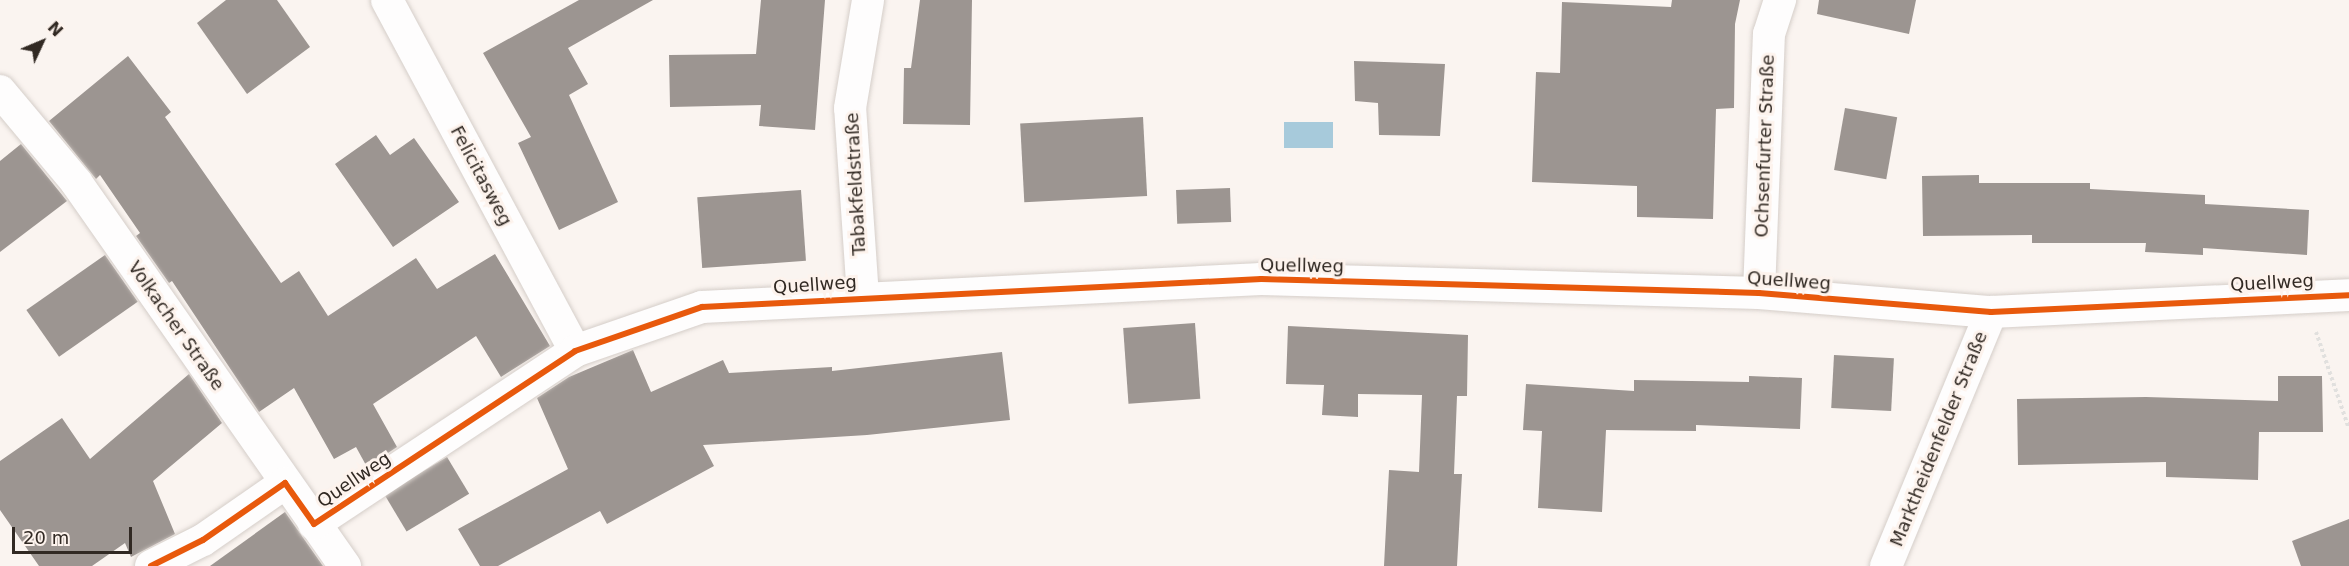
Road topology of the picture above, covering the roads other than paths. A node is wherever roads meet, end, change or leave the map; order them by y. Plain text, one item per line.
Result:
1 (387, 0) edge
2 (868, 0) edge
3 (1780, 0) edge
4 (0, 91) edge
5 (1759, 293) junction
6 (2349, 294) edge
7 (863, 297) junction
8 (1991, 312) junction
9 (575, 351) junction
10 (285, 483) junction
11 (314, 524) junction
12 (151, 566) edge
13 (345, 566) edge
14 (1886, 566) edge

1 - 9 street, Felicitasweg
2 - 7 street, Tabakfeldstraße
3 - 5 street, Ochsenfurter Straße
4 - 10 street, Volkacher Straße
5 - 7 street, Quellweg
5 - 8 street, Quellweg
6 - 8 street, Quellweg
7 - 9 street, Quellweg
8 - 14 street, Marktheidenfelder Straße
9 - 11 street, Quellweg
10 - 11 street, Volkacher Straße
10 - 12 street
11 - 13 street, Volkacher Straße

